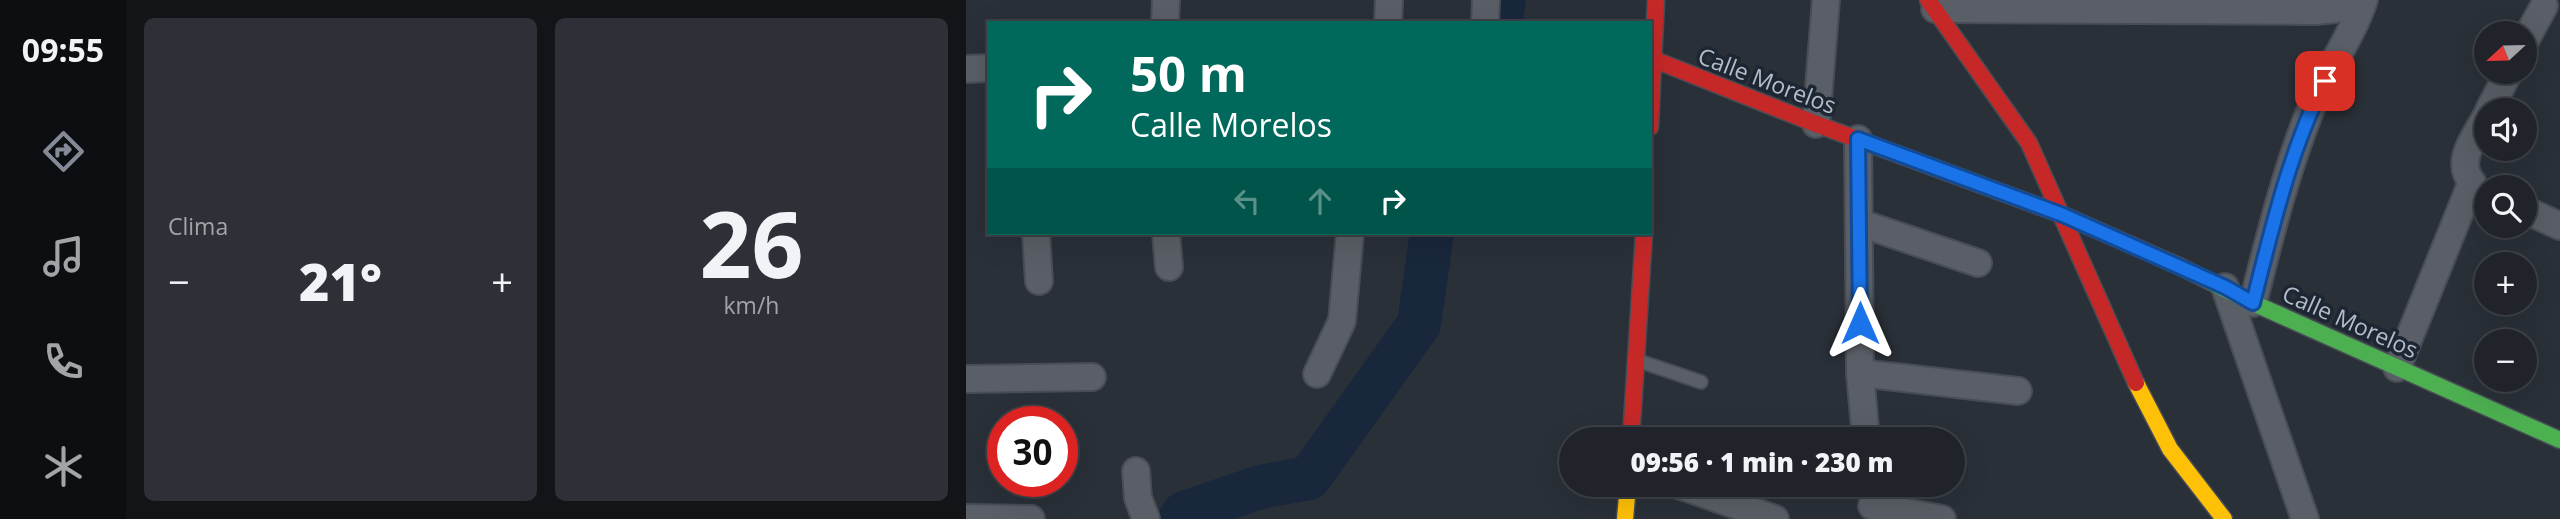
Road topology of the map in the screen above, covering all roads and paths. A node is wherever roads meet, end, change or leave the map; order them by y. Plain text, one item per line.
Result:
1 (1166, 0) edge
2 (1389, 0) edge
3 (1486, 0) edge
4 (1657, 0) edge
5 (1826, 0) edge
6 (2348, 2) edge
7 (1931, 5) edge
8 (1165, 21) edge
9 (1388, 21) edge
10 (1485, 21) edge
11 (1652, 58) edge
12 (987, 68) edge
13 (966, 69) edge
14 (1816, 124) junction
15 (1858, 139) junction
16 (2474, 140) edge
17 (2474, 181) edge
18 (2474, 198) edge
19 (2063, 215) junction
20 (2537, 215) edge
21 (1860, 223) junction
22 (2560, 226) edge
23 (1036, 235) edge
24 (1166, 235) edge
25 (1350, 235) edge
26 (1644, 235) edge
27 (1978, 263) dead end
28 (1169, 267) dead end
29 (1039, 281) dead end
30 (2225, 287) junction
31 (2253, 303) junction
32 (1635, 360) junction
33 (2397, 369) junction
34 (1860, 373) junction
35 (1317, 374) dead end
36 (1092, 377) dead end
37 (966, 379) edge
38 (1700, 383) dead end
39 (2018, 391) dead end
40 (1632, 427) edge
41 (1865, 427) edge
42 (2560, 440) edge
43 (1136, 471) dead end
44 (1627, 497) edge
45 (1713, 497) edge
46 (1872, 503) edge
47 (966, 518) edge
48 (1031, 519) edge
49 (1146, 519) edge
50 (1625, 519) edge
51 (1775, 519) edge
52 (1942, 519) edge
53 (2224, 519) edge
54 (2305, 519) edge

1 - 8 street
2 - 9 street
3 - 10 street
4 - 11 street
5 - 14 street
6 - 7 street
6 - 31 street
7 - 19 street
11 - 14 street, Calle Morelos
12 - 13 street
14 - 15 street, Calle Morelos
15 - 19 street, Calle Morelos
15 - 21 street
16 - 17 street
18 - 33 street
19 - 30 street, Calle Morelos
19 - 53 street
20 - 22 street
21 - 27 street
21 - 34 street
23 - 29 street
24 - 28 street
25 - 35 street
26 - 32 street
30 - 31 street, Calle Morelos
30 - 54 street
31 - 33 street, Calle Morelos
32 - 38 lane
32 - 40 street
33 - 42 street, Calle Morelos
34 - 39 street
34 - 41 street
36 - 37 street
43 - 49 street
44 - 50 street
45 - 51 street
46 - 52 street
47 - 48 street

